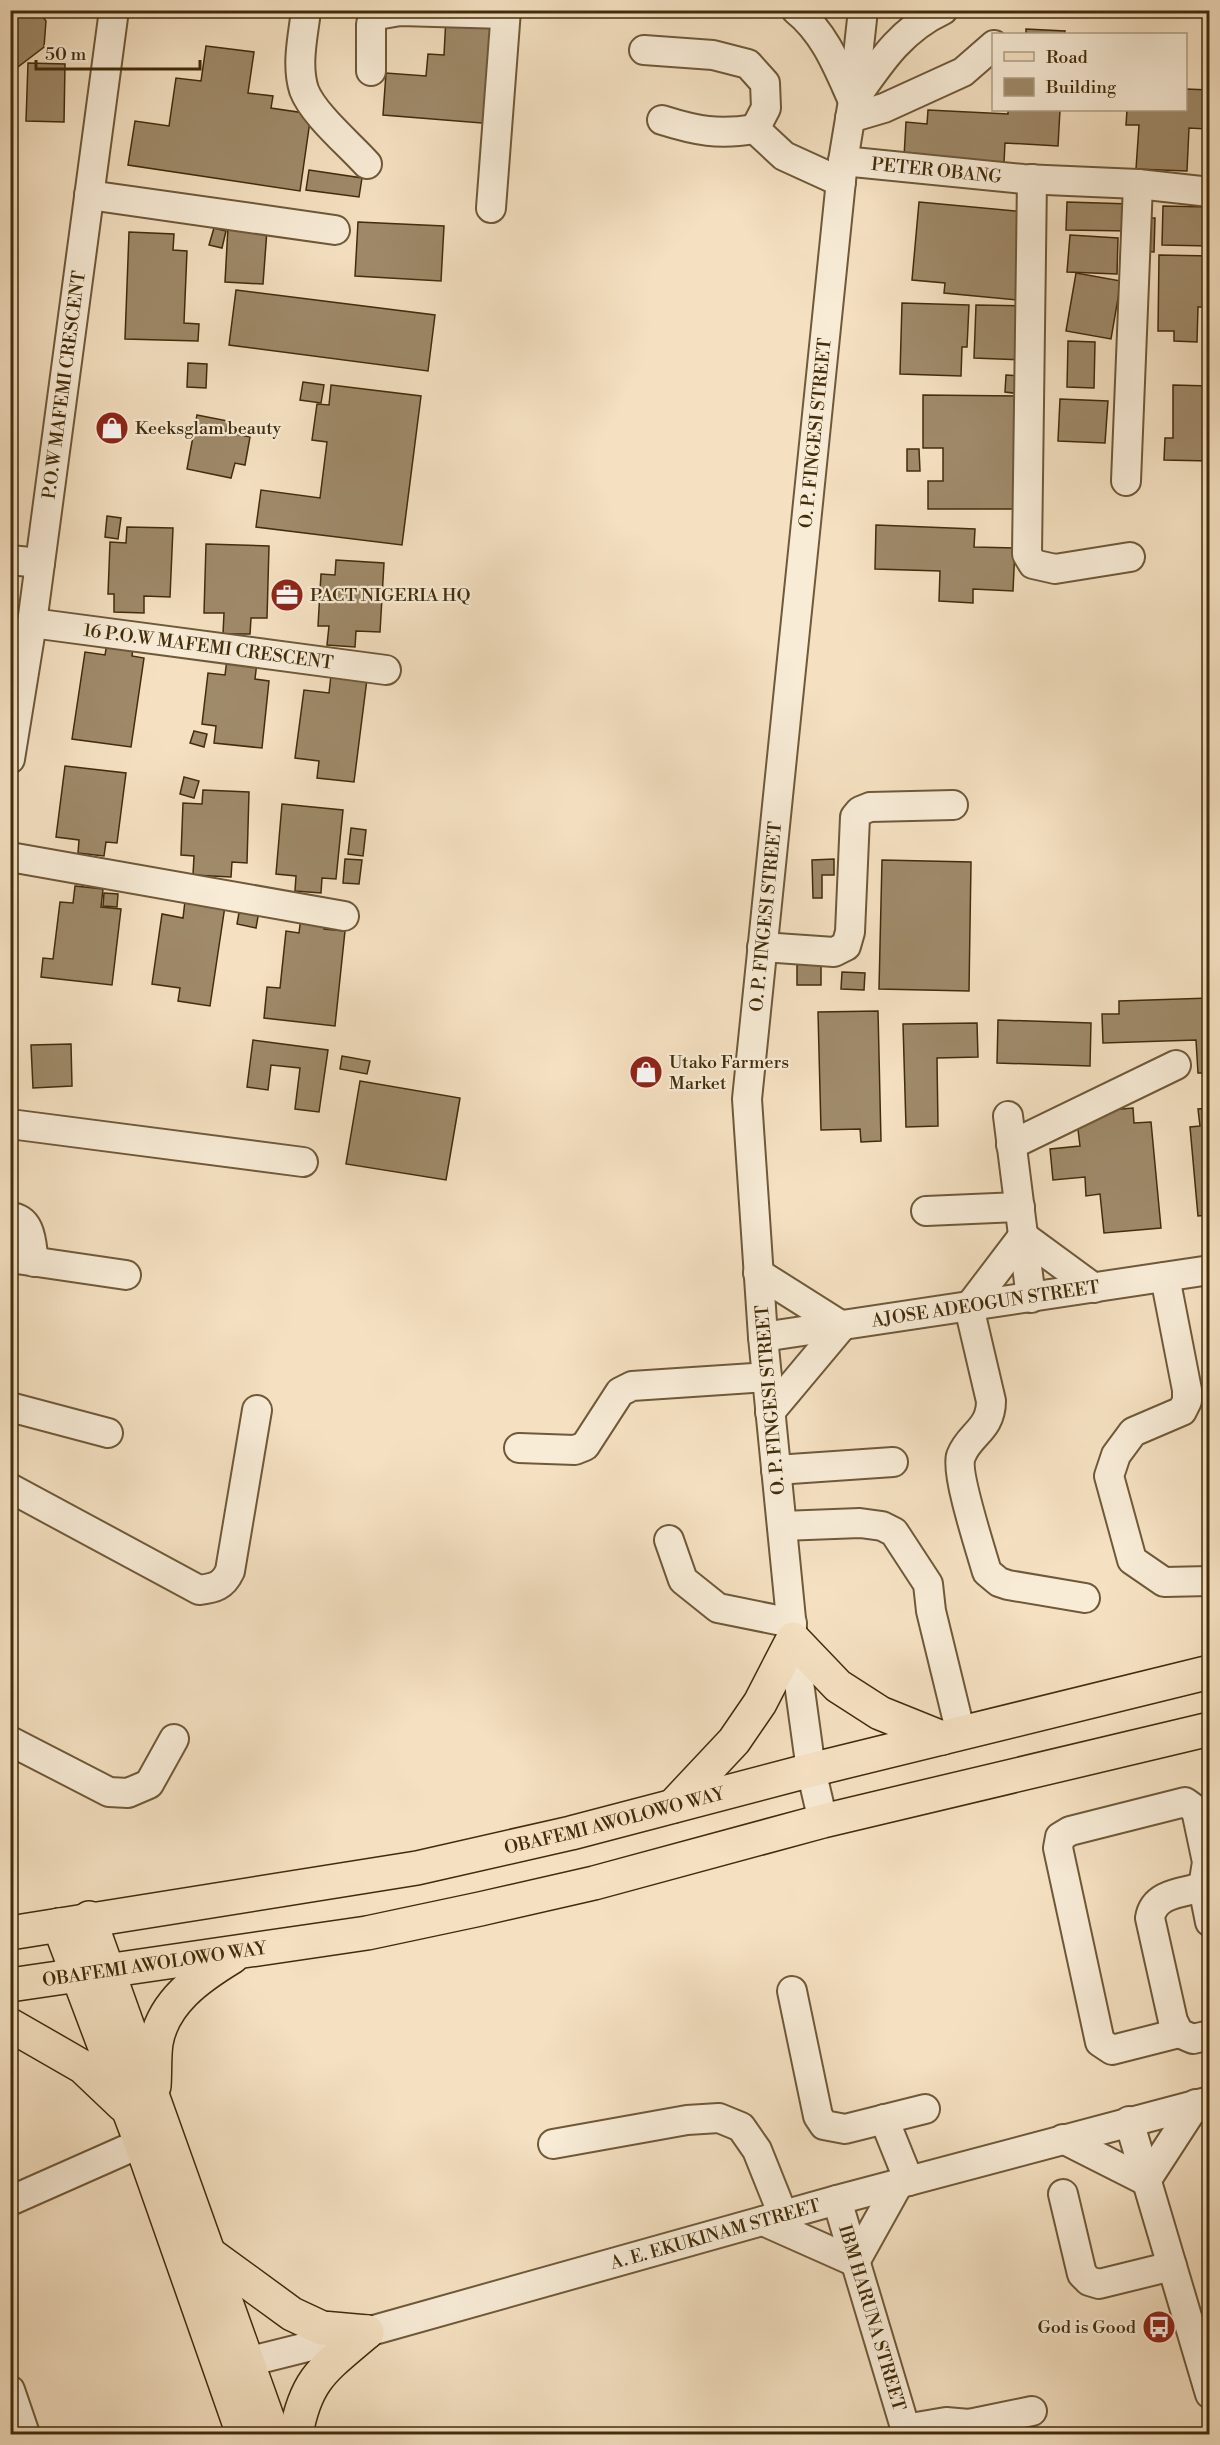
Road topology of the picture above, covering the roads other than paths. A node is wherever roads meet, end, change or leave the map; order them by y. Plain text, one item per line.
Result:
1 (114, 10) edge
2 (796, 10) edge
3 (863, 10) edge
4 (943, 10) edge
5 (306, 11) edge
6 (506, 12) edge
7 (992, 46) edge
8 (644, 50) dead end
9 (371, 71) dead end
10 (852, 109) junction
11 (662, 120) dead end
12 (755, 129) junction
13 (367, 164) dead end
14 (842, 171) junction
15 (1032, 179) junction
16 (1138, 184) junction
17 (1209, 192) edge
18 (89, 195) junction
19 (491, 208) dead end
20 (335, 230) dead end
21 (1126, 481) dead end
22 (1130, 557) dead end
23 (10, 560) edge
24 (40, 563) junction
25 (32, 623) junction
26 (386, 670) dead end
27 (14, 724) edge
28 (10, 759) edge
29 (953, 806) dead end
30 (10, 857) edge
31 (344, 916) dead end
32 (762, 946) junction
33 (1176, 1065) dead end
34 (1008, 1116) dead end
35 (10, 1124) edge
36 (1011, 1145) junction
37 (303, 1162) dead end
38 (1020, 1207) junction
39 (926, 1211) dead end
40 (10, 1217) edge
41 (1023, 1236) junction
42 (22, 1260) edge
43 (1209, 1270) edge
44 (758, 1273) junction
45 (126, 1275) dead end
46 (1165, 1277) junction
47 (1094, 1288) junction
48 (1031, 1298) junction
49 (969, 1307) junction
50 (842, 1326) junction
51 (763, 1337) junction
52 (767, 1377) junction
53 (10, 1407) edge
54 (257, 1410) dead end
55 (770, 1412) junction
56 (108, 1433) dead end
57 (519, 1448) dead end
58 (893, 1462) dead end
59 (776, 1470) junction
60 (10, 1488) edge
61 (782, 1526) junction
62 (669, 1540) dead end
63 (1209, 1581) edge
64 (1085, 1598) dead end
65 (792, 1630) junction
66 (1209, 1672) edge
67 (1209, 1728) edge
68 (952, 1736) junction
69 (174, 1739) dead end
70 (10, 1741) edge
71 (811, 1770) junction
72 (673, 1806) junction
73 (823, 1821) junction
74 (1203, 1887) junction
75 (74, 1922) junction
76 (1209, 1922) edge
77 (10, 1933) edge
78 (240, 1952) junction
79 (92, 1972) junction
80 (10, 1985) edge
81 (792, 1991) dead end
82 (10, 2025) edge
83 (1179, 2033) junction
84 (1209, 2035) edge
85 (1203, 2103) edge
86 (142, 2107) junction
87 (925, 2109) dead end
88 (884, 2119) junction
89 (1128, 2121) junction
90 (1063, 2139) junction
91 (141, 2143) junction
92 (553, 2144) dead end
93 (1146, 2181) junction
94 (904, 2182) junction
95 (1064, 2194) dead end
96 (837, 2200) junction
97 (10, 2201) edge
98 (773, 2218) junction
99 (207, 2252) junction
100 (855, 2262) junction
101 (1172, 2266) junction
102 (1198, 2310) edge
103 (367, 2332) junction
104 (235, 2366) junction
105 (10, 2390) edge
106 (1209, 2394) edge
107 (1032, 2411) dead end
108 (906, 2432) edge
109 (25, 2434) edge
110 (243, 2434) edge
111 (273, 2434) edge
112 (296, 2434) edge

1 - 18 street, P.O.W MAFEMI CRESCENT
2 - 10 street
3 - 10 street, O. P. FINGESI STREET
4 - 10 street
5 - 13 street
6 - 9 street
6 - 19 street
7 - 10 street
8 - 12 street
10 - 14 street, O. P. FINGESI STREET
11 - 12 street
12 - 14 street, PETER OBANG
14 - 15 street, PETER OBANG
14 - 32 street, O. P. FINGESI STREET
15 - 16 street, PETER OBANG
15 - 22 street
16 - 17 street, PETER OBANG
16 - 21 street
18 - 20 street
18 - 24 street, P.O.W MAFEMI CRESCENT
23 - 24 street
24 - 25 street, P.O.W MAFEMI CRESCENT
25 - 26 street, 16 P.O.W MAFEMI CRESCENT
25 - 27 street, P.O.W MAFEMI CRESCENT
27 - 28 street, P.O.W MAFEMI CRESCENT
29 - 32 street
30 - 31 street
32 - 44 street, O. P. FINGESI STREET
33 - 36 street
34 - 36 street
35 - 37 street
36 - 38 street
38 - 39 street
38 - 41 street
40 - 42 street
41 - 47 street
41 - 48 street
41 - 49 street
42 - 45 street
43 - 46 street, AJOSE ADEOGUN STREET
44 - 50 street
44 - 51 street, O. P. FINGESI STREET
46 - 47 street, AJOSE ADEOGUN STREET
46 - 63 street
47 - 48 street, AJOSE ADEOGUN STREET
48 - 49 street, AJOSE ADEOGUN STREET
49 - 50 street, AJOSE ADEOGUN STREET
49 - 64 street
50 - 51 street, AJOSE ADEOGUN STREET
50 - 55 street
51 - 52 street, O. P. FINGESI STREET
52 - 55 street, O. P. FINGESI STREET
52 - 57 street
53 - 56 street
54 - 60 street
55 - 59 street, O. P. FINGESI STREET
58 - 59 street
59 - 61 street, O. P. FINGESI STREET
61 - 65 street, O. P. FINGESI STREET
61 - 68 street
62 - 65 street
65 - 68 main road
65 - 71 street, O. P. FINGESI STREET
65 - 72 main road
66 - 68 main road, OBAFEMI AWOLOWO WAY
67 - 73 main road, OBAFEMI AWOLOWO WAY
68 - 71 main road, OBAFEMI AWOLOWO WAY
69 - 70 street
71 - 72 main road, OBAFEMI AWOLOWO WAY
71 - 73 street, O. P. FINGESI STREET
72 - 75 main road, OBAFEMI AWOLOWO WAY
73 - 78 main road, OBAFEMI AWOLOWO WAY
74 - 76 street
74 - 83 street
74 - 83 street
75 - 77 main road, OBAFEMI AWOLOWO WAY
75 - 79 main road
78 - 79 main road, OBAFEMI AWOLOWO WAY
78 - 86 main road
79 - 80 main road, OBAFEMI AWOLOWO WAY
79 - 86 main road
81 - 88 street
82 - 86 main road
83 - 84 street
85 - 89 street, A. E. EKUKINAM STREET
85 - 93 street
86 - 91 main road
86 - 99 main road
87 - 88 street
88 - 94 street
89 - 90 street, A. E. EKUKINAM STREET
89 - 93 street
90 - 93 street
90 - 94 street, A. E. EKUKINAM STREET
91 - 97 street
91 - 104 main road
92 - 98 street
93 - 101 street
94 - 96 street, A. E. EKUKINAM STREET
94 - 100 street
95 - 101 street
96 - 98 street, A. E. EKUKINAM STREET
96 - 100 street, IBM HARUNA STREET
98 - 100 street
98 - 103 street, A. E. EKUKINAM STREET
99 - 103 main road
99 - 104 main road
100 - 108 street, IBM HARUNA STREET
101 - 102 street
102 - 106 street
103 - 104 street, A. E. EKUKINAM STREET
103 - 112 main road
104 - 110 main road
104 - 111 main road
105 - 109 street
107 - 108 street

